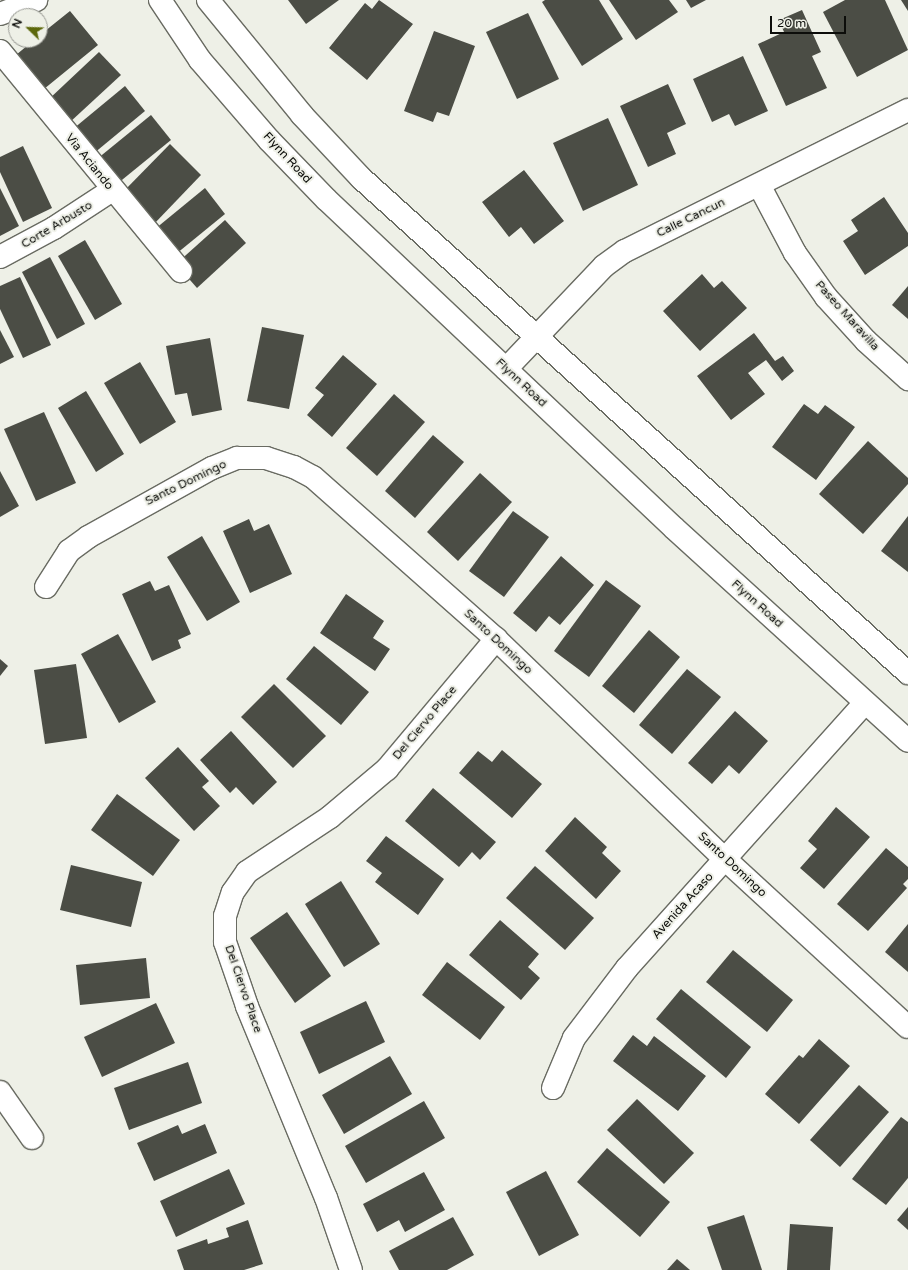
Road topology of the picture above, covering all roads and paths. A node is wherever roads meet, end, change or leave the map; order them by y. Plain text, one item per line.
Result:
1 (36, 0) edge
2 (160, 0) edge
3 (208, 0) edge
4 (0, 14) edge
5 (0, 51) edge
6 (908, 110) edge
7 (759, 185) junction
8 (112, 190) junction
9 (0, 257) edge
10 (181, 271) dead end
11 (535, 337) junction
12 (506, 369) junction
13 (908, 379) edge
14 (46, 587) dead end
15 (496, 639) junction
16 (908, 673) edge
17 (865, 703) junction
18 (908, 741) edge
19 (725, 859) junction
20 (908, 1027) edge
21 (554, 1088) dead end
22 (0, 1092) edge
23 (32, 1138) dead end
24 (351, 1270) edge

1 - 4 street
2 - 12 street, Flynn Road
3 - 11 street
5 - 8 street, Via Aciando
6 - 7 street, Calle Cancun
7 - 11 street, Calle Cancun
7 - 13 street, Paseo Maravilla
8 - 9 street, Corte Arbusto
8 - 10 street, Via Aciando
11 - 12 street, Calle Cancun
11 - 16 street
12 - 17 street, Flynn Road
14 - 15 street, Santo Domingo
15 - 19 street, Santo Domingo
15 - 24 street, Del Ciervo Place
17 - 18 street, Flynn Road
17 - 19 street, Avenida Acaso
19 - 20 street, Santo Domingo
19 - 21 street, Avenida Acaso
22 - 23 street

